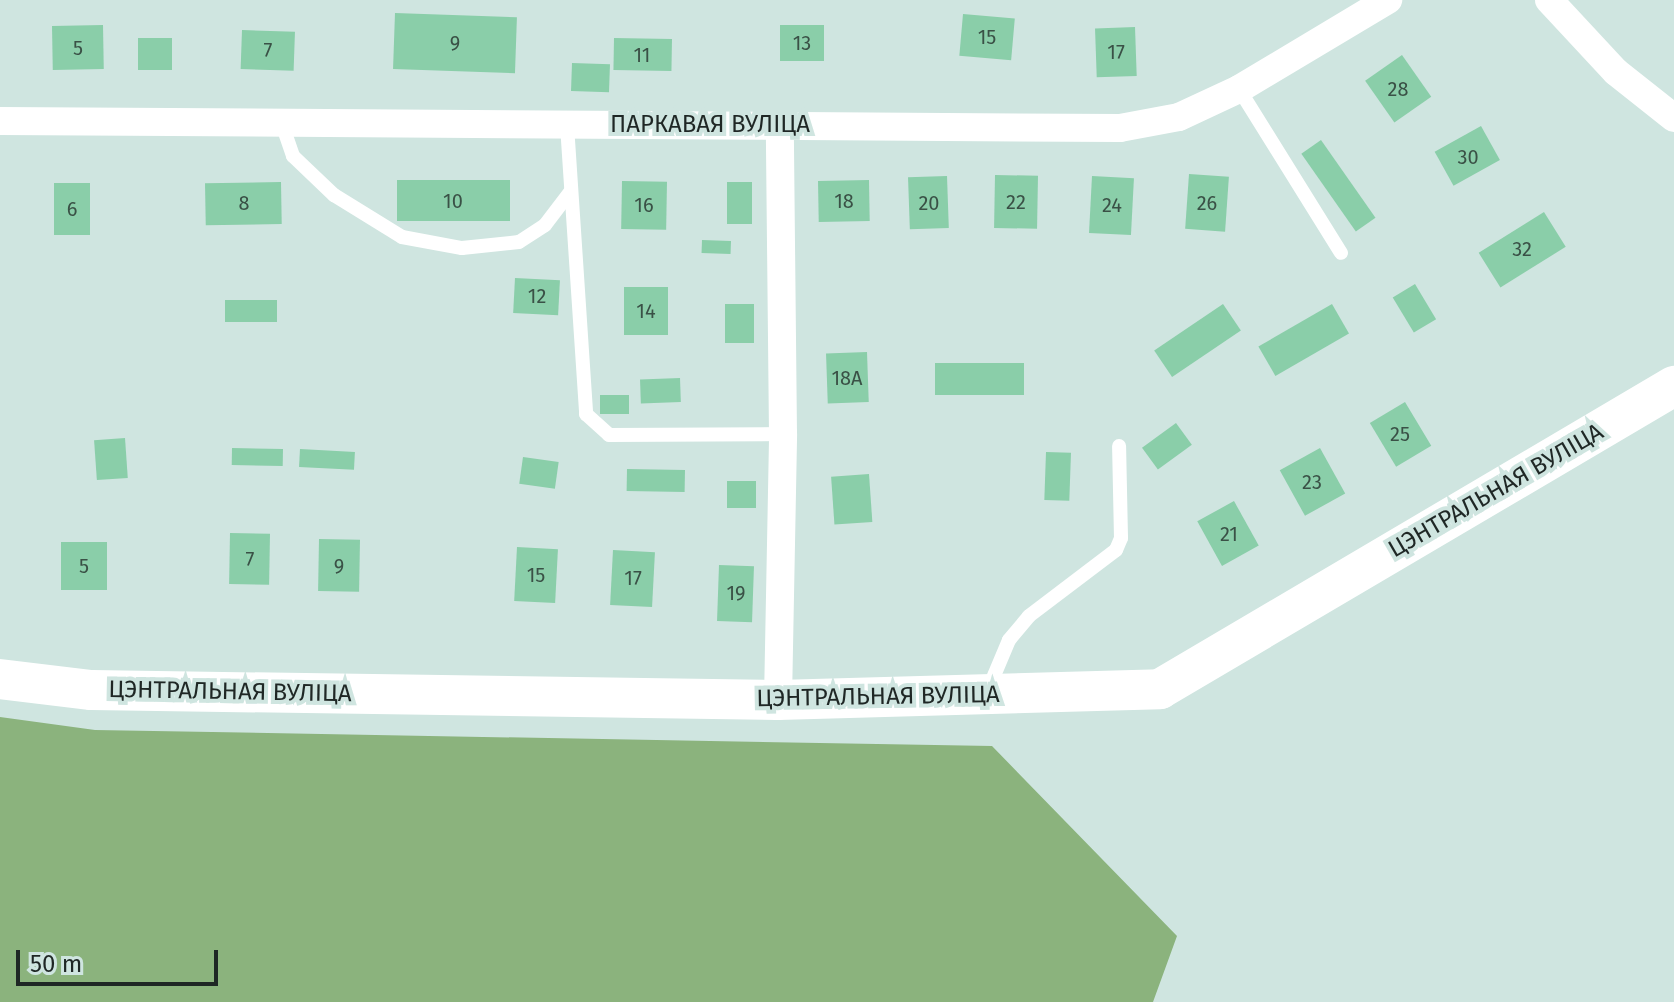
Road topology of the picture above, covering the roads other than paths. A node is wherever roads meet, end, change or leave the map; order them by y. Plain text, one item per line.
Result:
1 (1388, 0) edge
2 (1549, 0) edge
3 (1239, 89) junction
4 (1674, 118) edge
5 (0, 121) edge
6 (281, 121) junction
7 (567, 125) junction
8 (780, 125) junction
9 (571, 190) junction
10 (1341, 253) dead end
11 (1674, 386) edge
12 (783, 434) junction
13 (1119, 446) dead end
14 (0, 679) edge
15 (986, 694) junction
16 (778, 700) junction

1 - 3 street, ПАРКАВАЯ ВУЛІЦА
2 - 4 street
3 - 8 street, ПАРКАВАЯ ВУЛІЦА
3 - 10 lane
5 - 6 street, ПАРКАВАЯ ВУЛІЦА
6 - 7 street, ПАРКАВАЯ ВУЛІЦА
6 - 9 lane
7 - 8 street, ПАРКАВАЯ ВУЛІЦА
7 - 9 lane
8 - 12 street
9 - 12 lane
11 - 15 street, ЦЭНТРАЛЬНАЯ ВУЛІЦА
12 - 16 street
13 - 15 lane
14 - 16 street, ЦЭНТРАЛЬНАЯ ВУЛІЦА
15 - 16 street, ЦЭНТРАЛЬНАЯ ВУЛІЦА

